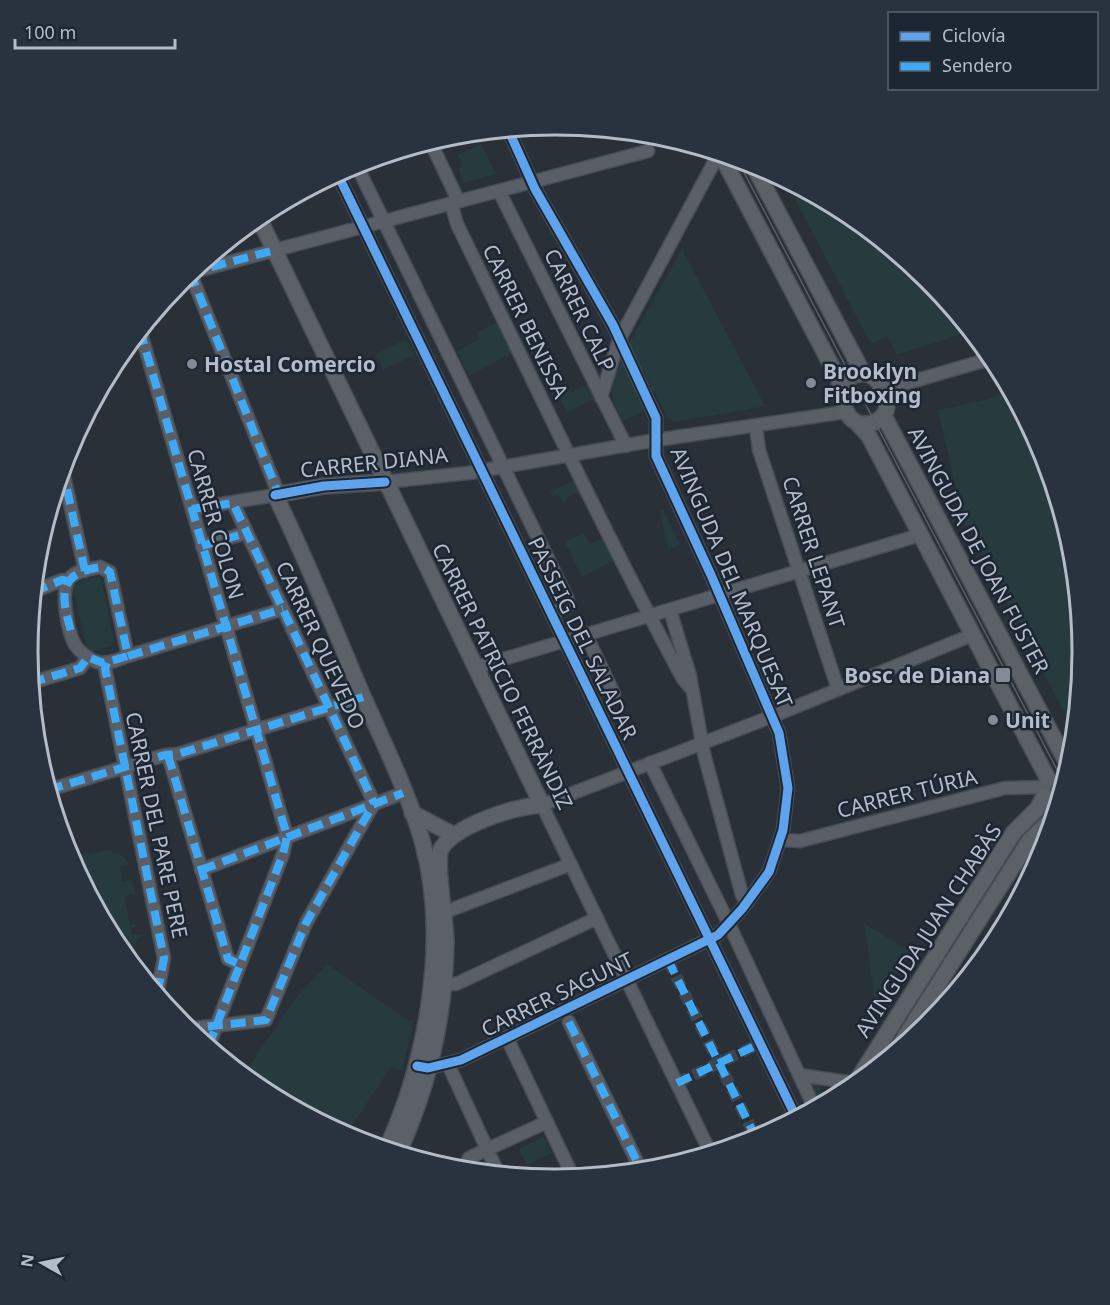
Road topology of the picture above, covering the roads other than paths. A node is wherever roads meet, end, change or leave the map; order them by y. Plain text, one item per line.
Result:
1 (511, 137) edge
2 (434, 150) edge
3 (648, 151) dead end
4 (715, 160) edge
5 (724, 163) edge
6 (361, 172) edge
7 (759, 177) edge
8 (341, 181) edge
9 (532, 183) junction
10 (499, 191) junction
11 (454, 202) junction
12 (384, 220) junction
13 (263, 225) edge
14 (362, 226) junction
15 (275, 250) junction
16 (209, 268) edge
17 (194, 282) edge
18 (143, 339) edge
19 (619, 340) junction
20 (982, 361) edge
21 (863, 373) junction
22 (884, 390) junction
23 (840, 393) junction
24 (601, 397) junction
25 (845, 412) junction
26 (884, 416) junction
27 (857, 423) junction
28 (756, 427) junction
29 (656, 440) junction
30 (626, 446) junction
31 (570, 455) junction
32 (504, 466) junction
33 (481, 470) junction
34 (385, 482) junction
35 (66, 484) edge
36 (277, 495) junction
37 (233, 503) junction
38 (192, 509) junction
39 (246, 533) junction
40 (920, 535) junction
41 (202, 546) junction
42 (85, 571) junction
43 (800, 571) junction
44 (67, 581) junction
45 (42, 588) edge
46 (720, 595) junction
47 (282, 609) junction
48 (670, 610) junction
49 (552, 613) junction
50 (649, 616) junction
51 (225, 627) junction
52 (586, 635) junction
53 (972, 635) junction
54 (564, 641) junction
55 (128, 656) junction
56 (88, 657) junction
57 (106, 663) junction
58 (477, 667) junction
59 (39, 680) edge
60 (690, 687) junction
61 (838, 689) junction
62 (614, 694) dead end
63 (363, 697) junction
64 (328, 708) junction
65 (772, 716) junction
66 (255, 730) junction
67 (702, 743) junction
68 (168, 755) junction
69 (1062, 755) edge
70 (650, 763) junction
71 (125, 766) junction
72 (628, 771) junction
73 (1059, 771) edge
74 (56, 788) edge
75 (1046, 788) junction
76 (403, 793) junction
77 (374, 803) junction
78 (542, 805) junction
79 (1049, 806) edge
80 (412, 813) junction
81 (1041, 829) edge
82 (453, 834) junction
83 (286, 836) junction
84 (781, 840) junction
85 (571, 864) junction
86 (201, 870) junction
87 (747, 903) junction
88 (445, 912) junction
89 (597, 918) junction
90 (729, 924) junction
91 (708, 940) junction
92 (239, 964) junction
93 (627, 980) junction
94 (444, 983) junction
95 (159, 986) edge
96 (569, 1022) dead end
97 (216, 1026) junction
98 (199, 1028) edge
99 (910, 1028) edge
100 (507, 1038) junction
101 (211, 1039) edge
102 (876, 1049) junction
103 (883, 1053) edge
104 (448, 1064) junction
105 (423, 1067) junction
106 (865, 1067) edge
107 (799, 1075) junction
108 (842, 1084) edge
109 (811, 1102) edge
110 (794, 1112) edge
111 (546, 1122) junction
112 (389, 1143) edge
113 (401, 1146) edge
114 (708, 1147) edge
115 (486, 1150) junction
116 (467, 1162) edge
117 (638, 1163) edge
118 (495, 1167) edge
119 (569, 1170) edge

1 - 9 street, AVINGUDA DEL MARQUESAT
2 - 11 street, CARRER BENISSA
3 - 9 street
4 - 19 street
5 - 23 main road
6 - 12 street, PASSEIG DEL SALADAR
7 - 21 main road
8 - 14 street, PASSEIG DEL SALADAR
9 - 10 street
9 - 19 street, AVINGUDA DEL MARQUESAT
10 - 11 street
10 - 24 street, CARRER CALP
11 - 12 street
11 - 31 street, CARRER BENISSA
12 - 14 street
12 - 32 street, PASSEIG DEL SALADAR
13 - 15 main road, CARRER PATRICIO FERRÀNDIZ
14 - 15 street
14 - 33 street, PASSEIG DEL SALADAR
15 - 16 street
15 - 34 main road, CARRER PATRICIO FERRÀNDIZ
17 - 36 street
18 - 38 street, CARRER COLON
19 - 24 street
19 - 29 street, AVINGUDA DEL MARQUESAT
20 - 22 street
21 - 22 main road
21 - 23 main road
22 - 26 main road
23 - 25 main road
24 - 30 street, CARRER CALP
25 - 27 main road
25 - 28 street, CARRER DIANA
26 - 27 main road
26 - 69 main road, AVINGUDA DE JOAN FUSTER
27 - 40 main road, AVINGUDA DE JOAN FUSTER
28 - 29 street, CARRER DIANA
28 - 43 street, CARRER LEPANT
29 - 30 street, CARRER DIANA
29 - 46 street, AVINGUDA DEL MARQUESAT
30 - 31 street, CARRER DIANA
31 - 32 street, CARRER DIANA
31 - 50 street, CARRER BENISSA
32 - 33 street, CARRER DIANA
32 - 49 street, PASSEIG DEL SALADAR
33 - 34 street, CARRER DIANA
33 - 49 street, PASSEIG DEL SALADAR
34 - 36 main road, CARRER DIANA
34 - 58 main road, CARRER PATRICIO FERRÀNDIZ
35 - 42 street
36 - 37 street, CARRER DIANA
36 - 63 main road
37 - 38 street, CARRER DIANA
37 - 39 street, CARRER QUEVEDO
38 - 41 street, CARRER COLON
39 - 41 street
39 - 47 street, CARRER QUEVEDO
40 - 43 street
40 - 53 main road, AVINGUDA DE JOAN FUSTER
41 - 51 street, CARRER COLON
42 - 44 street
42 - 55 street
43 - 46 street
43 - 61 street, CARRER LEPANT
44 - 45 street
44 - 56 street
46 - 48 street
46 - 65 street, AVINGUDA DEL MARQUESAT
47 - 51 street
47 - 64 street, CARRER QUEVEDO
48 - 50 street
48 - 60 street
49 - 54 street, PASSEIG DEL SALADAR
50 - 52 street
50 - 60 street, CARRER BENISSA
51 - 55 street
51 - 66 street, CARRER COLON
52 - 54 street
52 - 62 street, PASSEIG DEL SALADAR
53 - 61 street
53 - 75 main road, AVINGUDA DE JOAN FUSTER
54 - 58 street
54 - 72 street, PASSEIG DEL SALADAR
55 - 57 street
56 - 57 street
56 - 59 street
57 - 71 street, CARRER DEL PARE PERE
58 - 78 main road, CARRER PATRICIO FERRÀNDIZ
60 - 67 street
61 - 65 street
63 - 64 street
63 - 76 main road
64 - 66 street
64 - 77 street, CARRER QUEVEDO
65 - 67 street
65 - 84 street, AVINGUDA DEL MARQUESAT
66 - 68 street
66 - 83 street, CARRER COLON
67 - 70 street
67 - 87 street
68 - 71 street
68 - 86 street
70 - 72 street
70 - 90 street, PASSEIG DEL SALADAR
71 - 74 street
71 - 95 street, CARRER DEL PARE PERE
72 - 78 street
72 - 91 street, PASSEIG DEL SALADAR
73 - 75 main road
75 - 79 main road, AVINGUDA DE JOAN FUSTER
75 - 84 street, CARRER TÚRIA
75 - 102 main road, AVINGUDA JUAN CHABÀS
76 - 77 street
76 - 80 main road
77 - 83 street
77 - 97 street
78 - 82 main road
78 - 85 street, CARRER PATRICIO FERRÀNDIZ
80 - 82 main road
80 - 105 main road
81 - 99 main road, AVINGUDA JUAN CHABÀS
82 - 88 main road
83 - 86 street
83 - 92 street
84 - 87 street, AVINGUDA DEL MARQUESAT
85 - 88 street
85 - 89 street, CARRER PATRICIO FERRÀNDIZ
86 - 92 street
87 - 90 street, AVINGUDA DEL MARQUESAT
88 - 94 main road
89 - 93 street, CARRER PATRICIO FERRÀNDIZ
89 - 94 street
90 - 91 street, AVINGUDA DEL MARQUESAT
90 - 107 street, PASSEIG DEL SALADAR
91 - 93 street, CARRER SAGUNT
91 - 110 street, PASSEIG DEL SALADAR
92 - 97 street
93 - 100 street, CARRER SAGUNT
93 - 114 street, CARRER PATRICIO FERRÀNDIZ
94 - 105 main road
96 - 117 street
97 - 98 street
97 - 101 street
100 - 104 street, CARRER SAGUNT
100 - 111 street
102 - 103 street
102 - 106 main road, AVINGUDA JUAN CHABÀS
104 - 105 street, CARRER SAGUNT
104 - 115 street
105 - 112 main road
105 - 113 main road
107 - 108 street
107 - 109 street, PASSEIG DEL SALADAR
111 - 115 street
111 - 119 street
115 - 116 street
115 - 118 street

